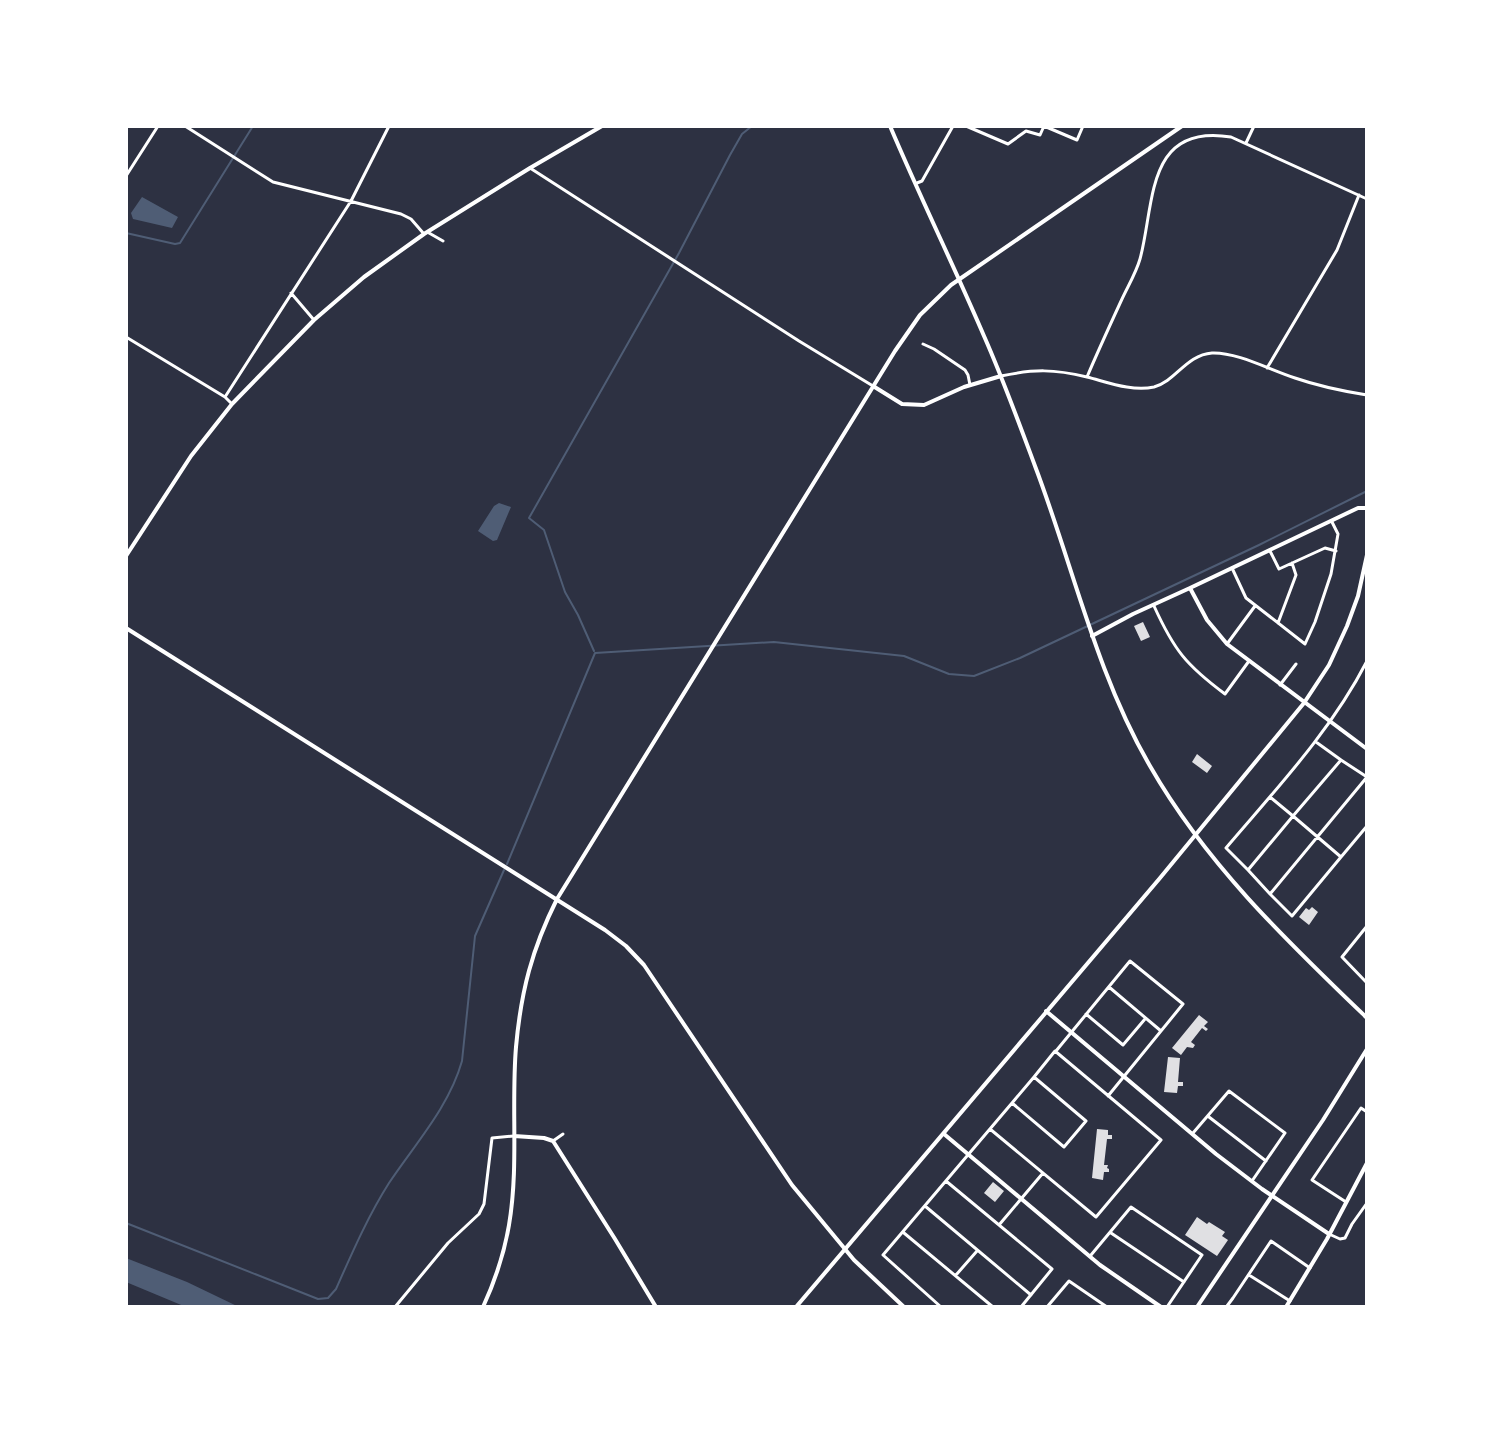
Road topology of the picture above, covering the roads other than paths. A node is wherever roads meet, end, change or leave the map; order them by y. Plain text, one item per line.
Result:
1 (158, 126) edge
2 (185, 126) edge
3 (389, 126) edge
4 (602, 126) edge
5 (890, 126) edge
6 (953, 126) edge
7 (966, 126) edge
8 (1083, 126) edge
9 (1182, 126) edge
10 (1254, 126) edge
11 (1246, 143) junction
12 (530, 168) junction
13 (126, 176) edge
14 (915, 183) junction
15 (1359, 195) junction
16 (1367, 199) edge
17 (351, 201) junction
18 (426, 233) junction
19 (443, 241) dead end
20 (291, 293) junction
21 (314, 320) junction
22 (126, 337) edge
23 (923, 344) dead end
24 (1267, 368) junction
25 (1001, 376) junction
26 (1087, 377) junction
27 (970, 385) junction
28 (873, 386) junction
29 (1367, 395) edge
30 (225, 397) junction
31 (232, 404) junction
32 (1367, 508) edge
33 (1332, 522) junction
34 (1270, 551) junction
35 (1336, 551) junction
36 (1367, 555) edge
37 (126, 556) edge
38 (1292, 563) junction
39 (1232, 568) junction
40 (1190, 588) junction
41 (1153, 604) junction
42 (1255, 606) junction
43 (1278, 624) junction
44 (126, 628) edge
45 (1092, 636) junction
46 (1227, 644) junction
47 (1249, 661) junction
48 (1367, 661) edge
49 (1296, 664) dead end
50 (1280, 685) junction
51 (1304, 703) junction
52 (1330, 723) junction
53 (1316, 742) junction
54 (1367, 749) edge
55 (1341, 760) junction
56 (1367, 777) edge
57 (1270, 797) junction
58 (1293, 816) junction
59 (1367, 826) edge
60 (1195, 835) junction
61 (1318, 837) junction
62 (1341, 857) junction
63 (1248, 870) junction
64 (1270, 894) junction
65 (557, 899) junction
66 (1367, 926) edge
67 (1367, 983) edge
68 (1109, 987) junction
69 (1046, 1011) junction
70 (1086, 1014) junction
71 (1367, 1018) edge
72 (1145, 1019) junction
73 (1161, 1031) junction
74 (1071, 1032) junction
75 (1367, 1049) edge
76 (1055, 1051) junction
77 (1034, 1077) junction
78 (1123, 1077) junction
79 (1108, 1096) junction
80 (1012, 1103) junction
81 (1367, 1112) edge
82 (1208, 1116) junction
83 (990, 1129) junction
84 (563, 1134) dead end
85 (944, 1134) junction
86 (1192, 1135) junction
87 (514, 1136) junction
88 (553, 1141) junction
89 (968, 1154) junction
90 (1266, 1161) junction
91 (1367, 1163) edge
92 (1043, 1173) junction
93 (946, 1181) junction
94 (1252, 1181) junction
95 (1272, 1195) junction
96 (1021, 1199) junction
97 (1346, 1202) junction
98 (1367, 1203) edge
99 (925, 1206) junction
100 (999, 1225) junction
101 (903, 1232) junction
102 (1110, 1233) junction
103 (1329, 1234) junction
104 (844, 1249) junction
105 (977, 1251) junction
106 (1090, 1257) junction
107 (1310, 1268) junction
108 (1248, 1274) junction
109 (956, 1275) junction
110 (1184, 1282) junction
111 (1031, 1295) junction
112 (1290, 1301) junction
113 (934, 1302) junction
114 (1050, 1306) edge
115 (395, 1307) edge
116 (483, 1307) edge
117 (656, 1307) edge
118 (796, 1307) edge
119 (904, 1307) edge
120 (930, 1307) edge
121 (941, 1307) edge
122 (993, 1307) edge
123 (1021, 1307) edge
124 (1107, 1307) edge
125 (1161, 1307) edge
126 (1167, 1307) edge
127 (1197, 1307) edge
128 (1229, 1307) edge
129 (1286, 1307) edge

1 - 13 street
2 - 17 street
3 - 17 street
4 - 12 street
5 - 14 street
6 - 14 street
7 - 8 street
9 - 28 street
10 - 11 street
11 - 15 street
11 - 26 street
12 - 18 street
12 - 28 street
14 - 25 street
15 - 16 street
15 - 24 street
17 - 18 street
17 - 20 street
18 - 19 street
18 - 21 street
20 - 21 street
20 - 30 street
21 - 31 street
22 - 30 street
23 - 27 street
24 - 26 street
24 - 29 street
25 - 26 street
25 - 27 street
25 - 45 street
27 - 28 street
28 - 65 street
30 - 31 street
31 - 37 street
32 - 33 street
33 - 34 street
33 - 35 street
34 - 38 street
34 - 39 street
35 - 38 street
35 - 43 street
36 - 51 street
38 - 43 street
39 - 40 street
39 - 42 street
40 - 41 street
40 - 46 street
41 - 45 street
41 - 47 street
42 - 43 street
42 - 46 street
44 - 65 street
45 - 60 street
46 - 47 street
47 - 50 street
48 - 52 street
49 - 50 street
50 - 51 street
51 - 52 street
51 - 60 street
52 - 53 street
52 - 54 street
53 - 55 street
53 - 57 street
55 - 56 street
55 - 58 street
56 - 61 street
57 - 58 street
57 - 63 street
58 - 61 street
58 - 63 street
59 - 62 street
60 - 69 street
60 - 71 street
61 - 62 street
61 - 64 street
62 - 64 street
63 - 64 street
65 - 87 street
65 - 104 street
66 - 67 street
68 - 70 street
68 - 72 street
68 - 73 street
69 - 74 street
69 - 85 street
70 - 72 street
70 - 74 street
72 - 73 street
73 - 78 street
74 - 76 street
74 - 78 street
75 - 95 street
76 - 77 street
76 - 79 street
77 - 80 street
77 - 80 street
78 - 79 street
78 - 86 street
79 - 92 street
80 - 83 street
81 - 97 street
82 - 86 street
82 - 90 street
82 - 90 street
83 - 89 street
83 - 92 street
84 - 88 street
85 - 89 street
85 - 104 street
86 - 94 street
87 - 88 street
87 - 115 street
87 - 116 street
88 - 117 street
89 - 93 street
89 - 96 street
90 - 94 street
91 - 97 street
92 - 96 street
93 - 99 street
93 - 100 street
94 - 95 street
95 - 103 street
95 - 127 street
96 - 100 street
96 - 106 street
97 - 103 street
98 - 103 street
99 - 101 street
99 - 105 street
100 - 111 street
101 - 109 street
101 - 113 street
102 - 106 street
102 - 110 street
102 - 110 street
103 - 107 street
104 - 118 street
104 - 119 street
105 - 109 street
105 - 111 street
106 - 125 street
107 - 108 street
107 - 112 street
108 - 112 street
108 - 128 street
109 - 122 street
110 - 126 street
111 - 123 street
112 - 129 street
113 - 120 street
113 - 121 street
114 - 124 street

